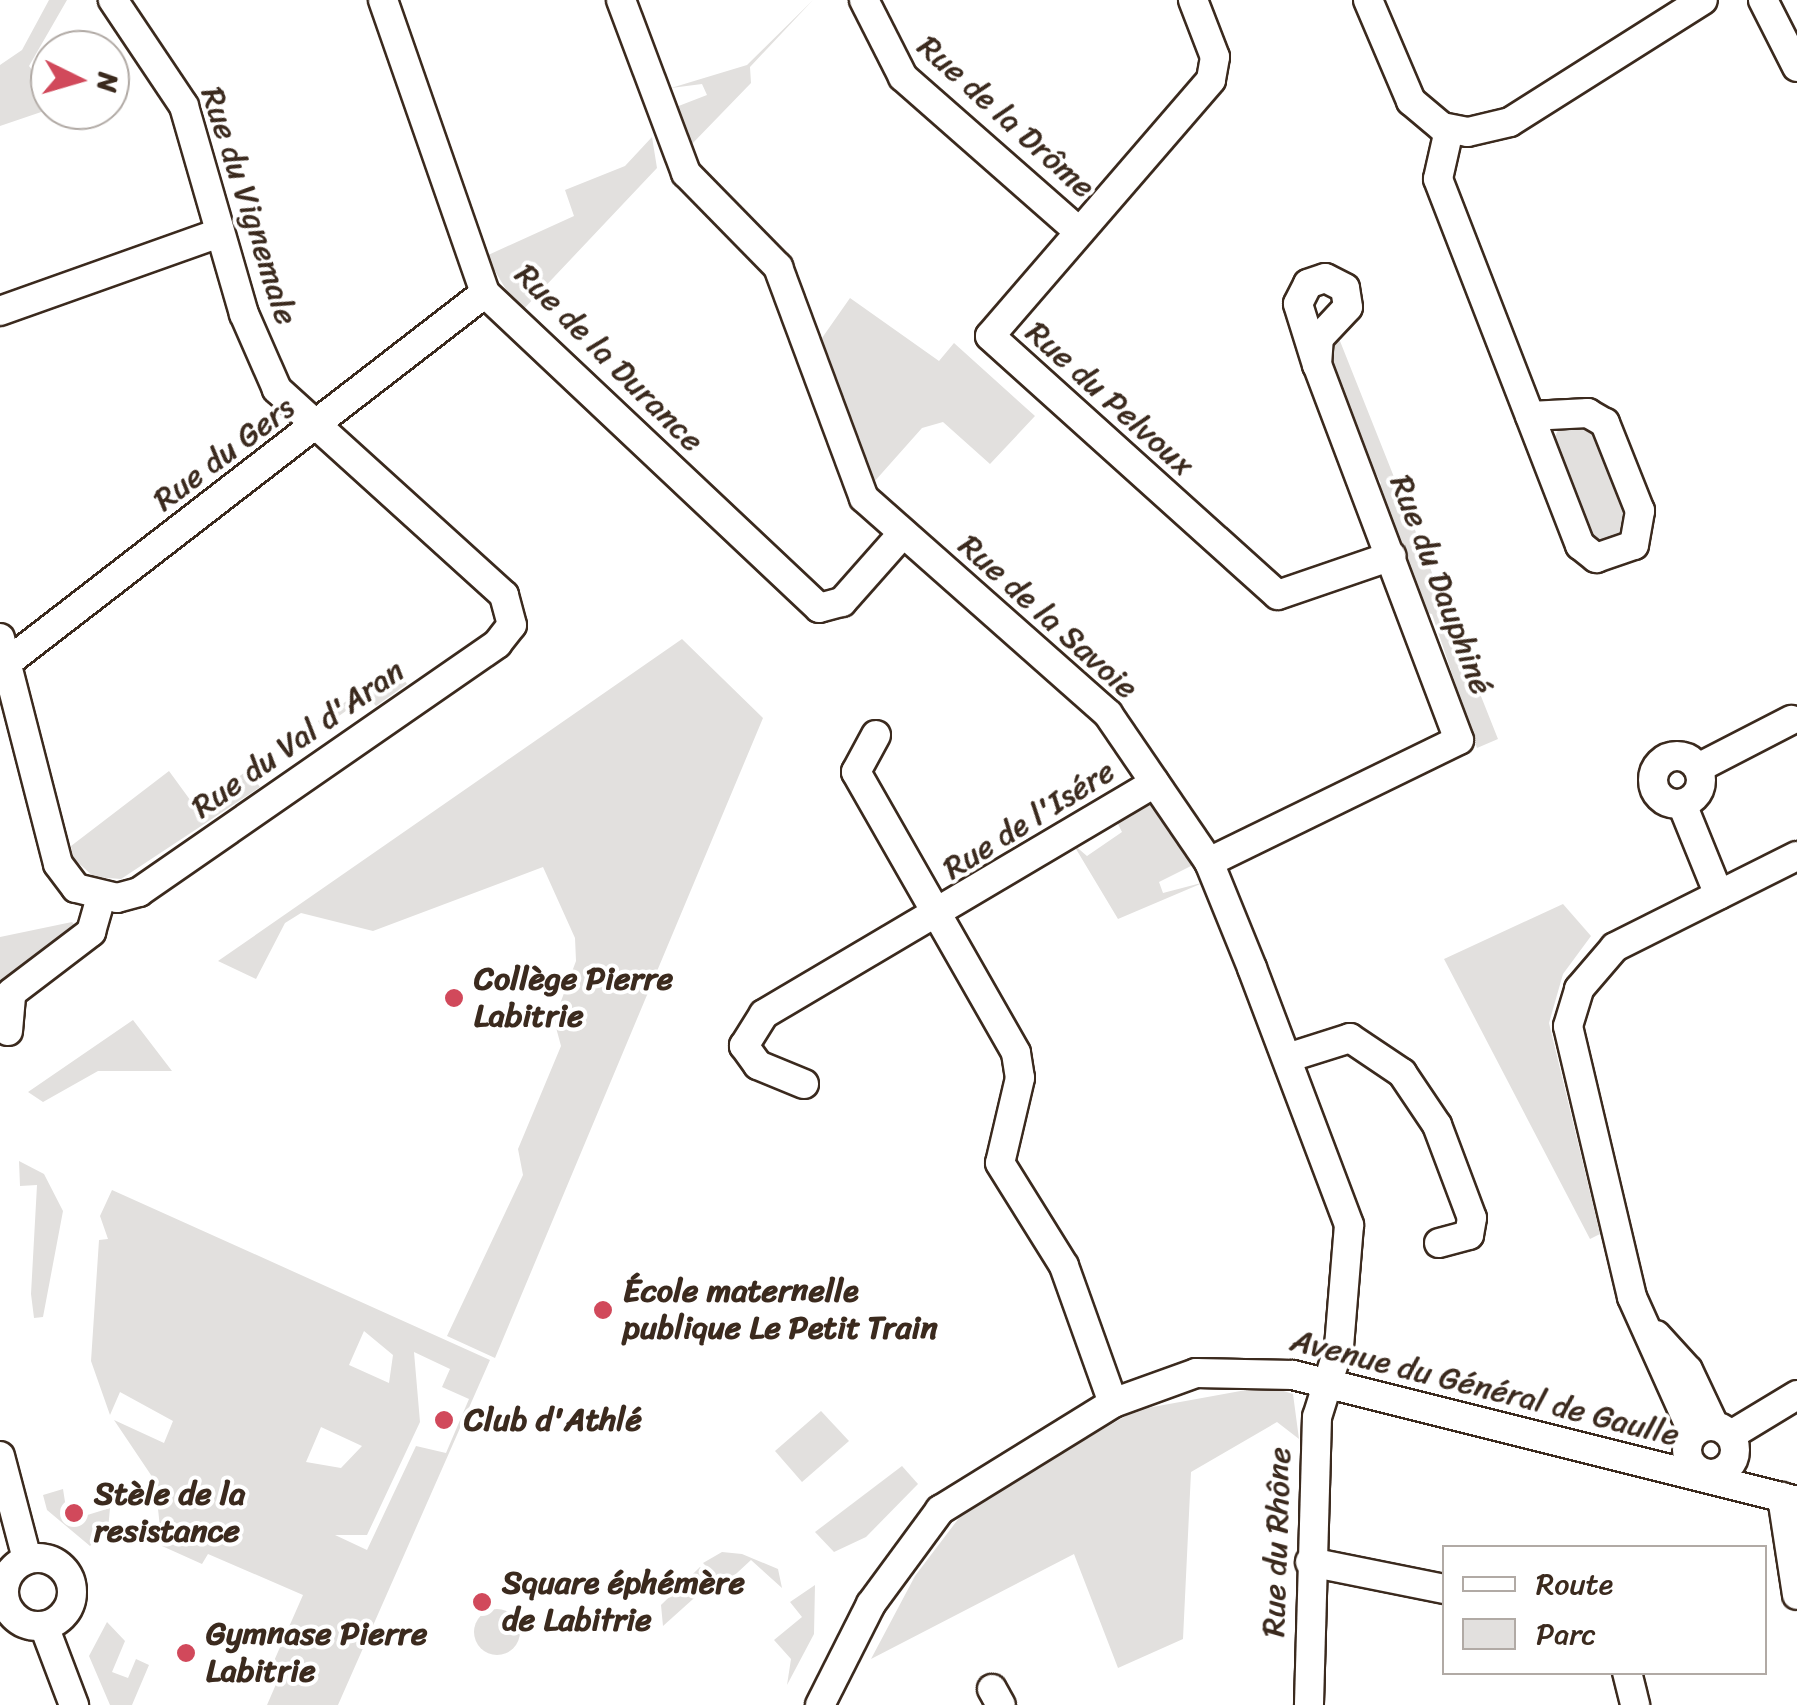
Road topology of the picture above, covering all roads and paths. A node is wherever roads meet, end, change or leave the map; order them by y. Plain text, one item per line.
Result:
1 (113, 0) edge
2 (383, 0) edge
3 (621, 0) edge
4 (864, 0) edge
5 (1193, 0) edge
6 (1368, 0) edge
7 (1703, 0) edge
8 (1763, 0) edge
9 (1797, 67) edge
10 (1449, 130) junction
11 (1078, 230) junction
12 (219, 233) junction
13 (485, 293) junction
14 (0, 311) edge
15 (1317, 365) dead end
16 (1530, 416) junction
17 (324, 424) junction
18 (903, 533) junction
19 (1392, 556) junction
20 (3, 656) edge
21 (1790, 720) dead end
22 (876, 735) dead end
23 (1698, 768) junction
24 (1155, 783) junction
25 (1682, 804) junction
26 (1797, 856) edge
27 (1209, 862) junction
28 (1719, 895) junction
29 (100, 898) junction
30 (938, 917) junction
31 (8, 1031) dead end
32 (1287, 1058) junction
33 (804, 1084) dead end
34 (1439, 1243) dead end
35 (1327, 1383) junction
36 (1797, 1395) edge
37 (1114, 1403) junction
38 (1712, 1437) junction
39 (0, 1456) edge
40 (1671, 1469) junction
41 (1702, 1476) junction
42 (1784, 1498) edge
43 (27, 1560) junction
44 (1310, 1562) junction
45 (1442, 1589) edge
46 (2, 1590) edge
47 (1797, 1596) edge
48 (21, 1626) edge
49 (1627, 1675) edge
50 (74, 1705) edge
51 (820, 1705) edge
52 (1309, 1705) edge
53 (1635, 1705) edge

1 - 12 street, Rue du Vignemale
2 - 13 street, Rue de la Durance
3 - 18 street, Rue de la Savoie
4 - 11 street, Rue de la Drôme
5 - 11 street, Rue du Pelvoux
6 - 10 street
7 - 10 street
8 - 9 street
10 - 16 street
11 - 19 street, Rue du Pelvoux
12 - 14 street
12 - 17 street, Rue du Vignemale
13 - 17 street, Rue du Gers
13 - 18 street, Rue de la Durance
15 - 19 street, Rue du Dauphiné
16 - 16 street
17 - 20 street, Rue du Gers
17 - 29 street, Rue du Val d'Aran
18 - 24 street, Rue de la Savoie
19 - 27 street, Rue du Dauphiné
20 - 29 street
21 - 23 street
22 - 30 street
23 - 25 street
23 - 25 street
24 - 27 street, Rue de la Savoie
24 - 30 street, Rue de l'Isére
25 - 28 street
26 - 28 street
27 - 32 street, Rue de la Savoie
28 - 38 street
29 - 31 street
30 - 33 street
30 - 37 street, Rue de l'Isére
32 - 34 street
32 - 35 street, Rue de la Savoie
35 - 37 street, Avenue du Général de Gaulle
35 - 40 street, Avenue du Général de Gaulle
35 - 44 street, Rue du Rhône
36 - 38 street
37 - 51 street, Avenue du Général de Gaulle
38 - 40 street
38 - 41 street
38 - 41 street
38 - 42 street
39 - 43 street
40 - 41 street, Avenue du Général de Gaulle
41 - 42 street, Avenue du Général de Gaulle
42 - 47 street
43 - 46 street
43 - 48 street
44 - 45 street
44 - 52 street, Rue du Rhône
46 - 48 street
48 - 50 street
49 - 53 street

